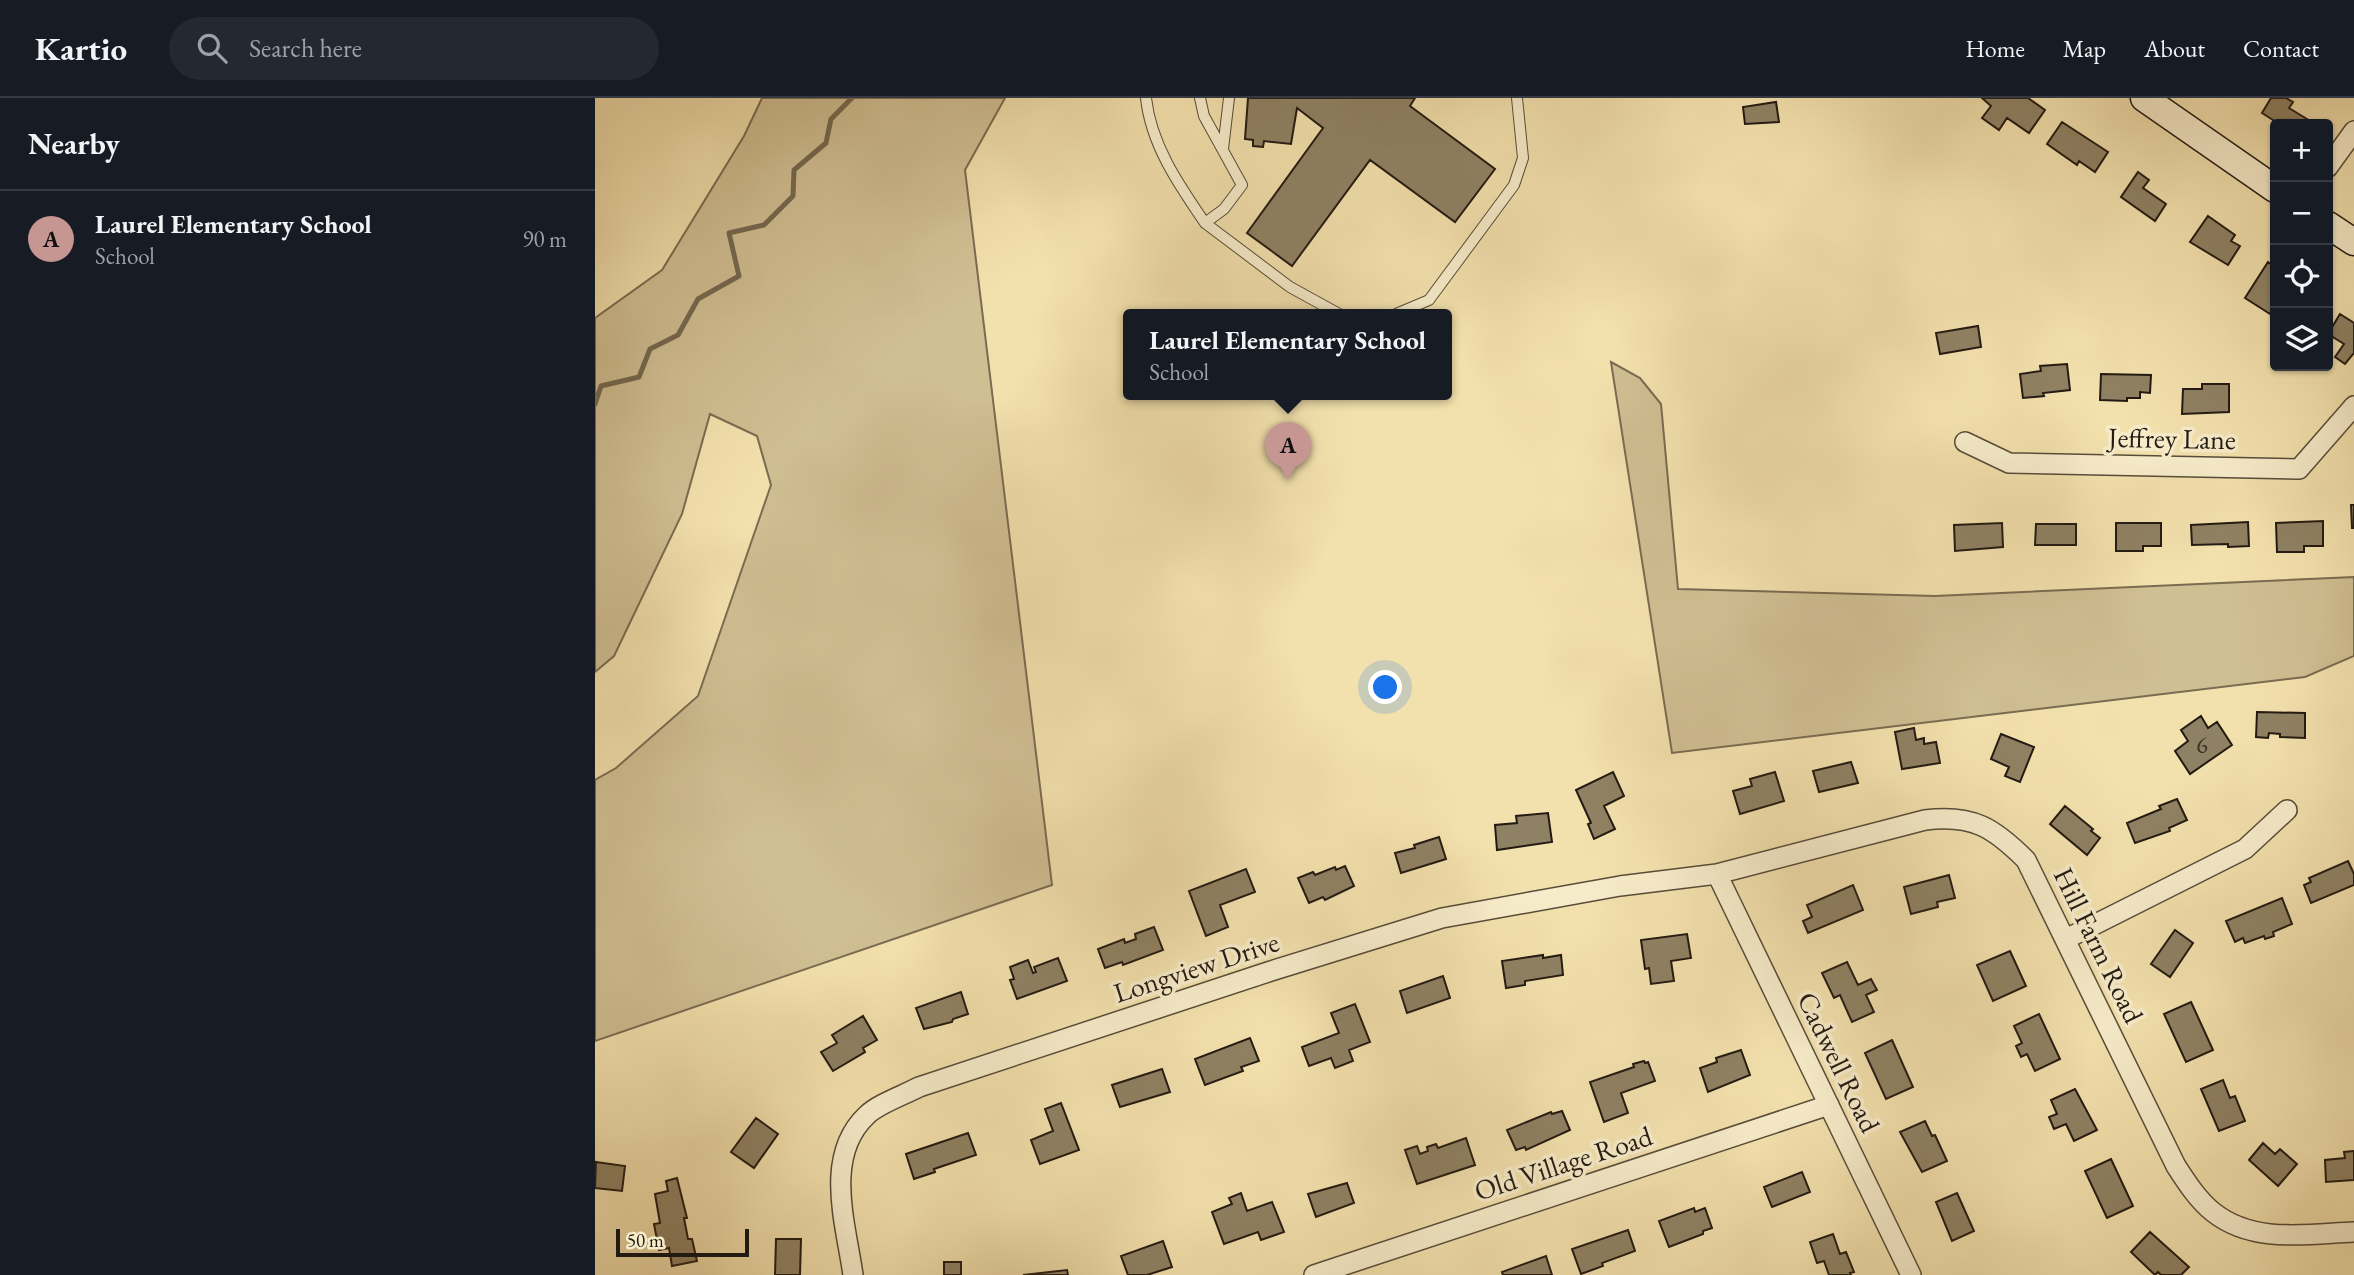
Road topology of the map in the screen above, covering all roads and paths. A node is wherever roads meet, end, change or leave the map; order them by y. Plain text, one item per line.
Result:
1 (1146, 98) edge
2 (1200, 98) edge
3 (1229, 98) edge
4 (1517, 98) edge
5 (2144, 98) edge
6 (2354, 131) edge
7 (1223, 149) junction
8 (2333, 160) edge
9 (2270, 186) edge
10 (1205, 223) junction
11 (2333, 228) edge
12 (2354, 242) edge
13 (1330, 309) edge
14 (1407, 309) edge
15 (2354, 406) edge
16 (1965, 442) dead end
17 (2287, 810) dead end
18 (1717, 874) junction
19 (2066, 939) junction
20 (1829, 1105) junction
21 (2354, 1232) edge
22 (853, 1275) edge
23 (1314, 1275) edge
24 (1911, 1275) edge

1 - 10 lane
2 - 7 lane
3 - 7 lane
4 - 14 lane
5 - 9 street
6 - 8 street
7 - 10 lane
10 - 13 lane
11 - 12 street
15 - 16 street, Jeffrey Lane
17 - 19 street
18 - 19 street, Hill Farm Road
18 - 20 street, Cadwell Road
18 - 22 street, Longview Drive
19 - 21 street, Hill Farm Road
20 - 23 street, Old Village Road
20 - 24 street, Cadwell Road

